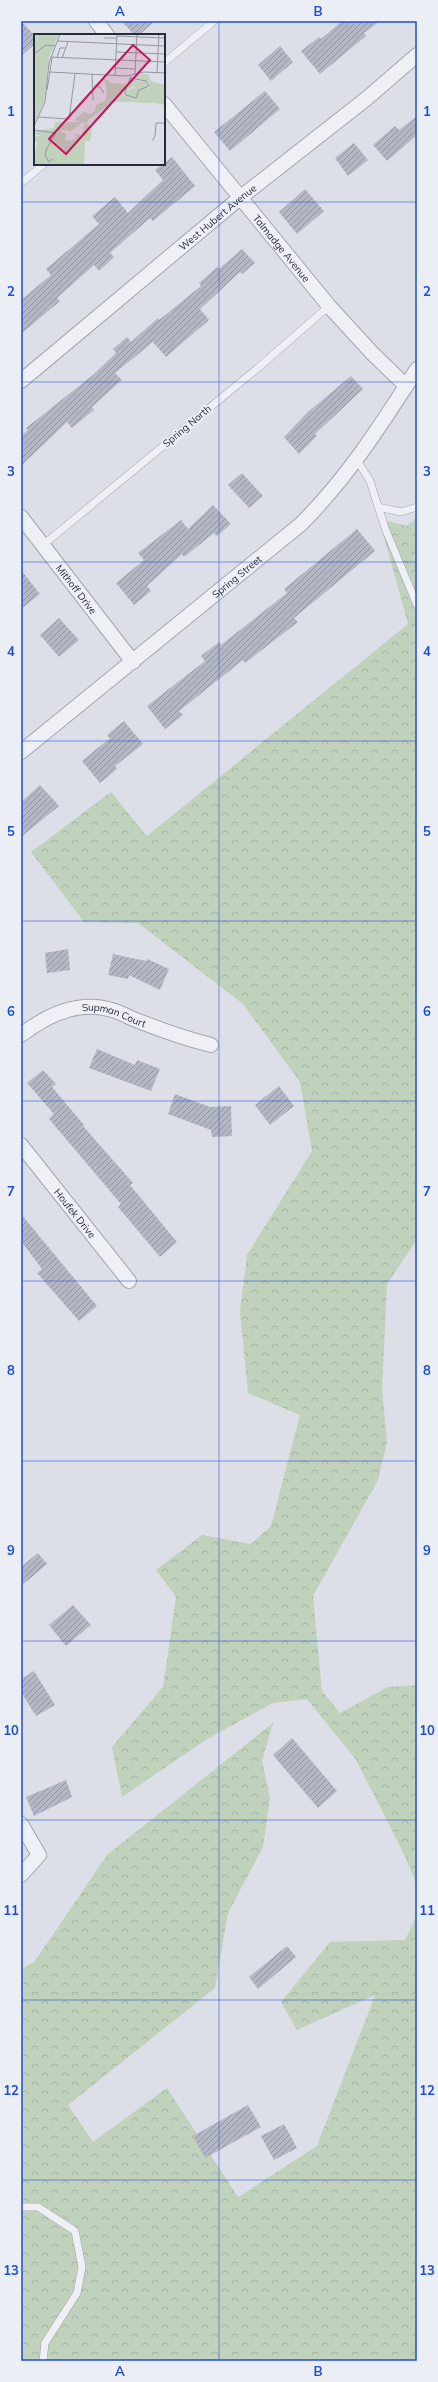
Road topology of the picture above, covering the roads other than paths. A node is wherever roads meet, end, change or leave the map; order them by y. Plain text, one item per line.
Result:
1 (96, 21) edge
2 (214, 21) edge
3 (106, 34) edge
4 (417, 56) edge
5 (165, 62) edge
6 (165, 105) edge
7 (43, 165) edge
8 (21, 183) edge
9 (241, 197) junction
10 (329, 306) junction
11 (417, 369) edge
12 (21, 381) edge
13 (406, 386) junction
14 (357, 460) junction
15 (378, 507) junction
16 (417, 507) edge
17 (21, 517) edge
18 (43, 545) junction
19 (417, 605) edge
20 (133, 662) junction
21 (21, 752) edge
22 (21, 1035) edge
23 (211, 1045) dead end
24 (21, 1145) edge
25 (129, 1281) dead end
26 (21, 1824) edge
27 (21, 1875) edge
28 (21, 2207) edge
29 (43, 2361) edge

1 - 3 street
2 - 5 lane
4 - 9 street, West Hubert Avenue
6 - 9 street, Talmadge Avenue
7 - 8 lane
9 - 10 street, Talmadge Avenue
9 - 12 street, West Hubert Avenue
10 - 13 street, Talmadge Avenue
10 - 18 lane, Spring North
11 - 13 street, Spring Street
13 - 14 street, Spring Street
14 - 15 lane
14 - 20 street, Spring Street
15 - 16 lane
15 - 19 lane
17 - 18 street, Mithoff Drive
18 - 20 street, Mithoff Drive
20 - 21 street, Spring Street
22 - 23 street, Supman Court
24 - 25 street, Houfek Drive
26 - 27 street
28 - 29 lane

